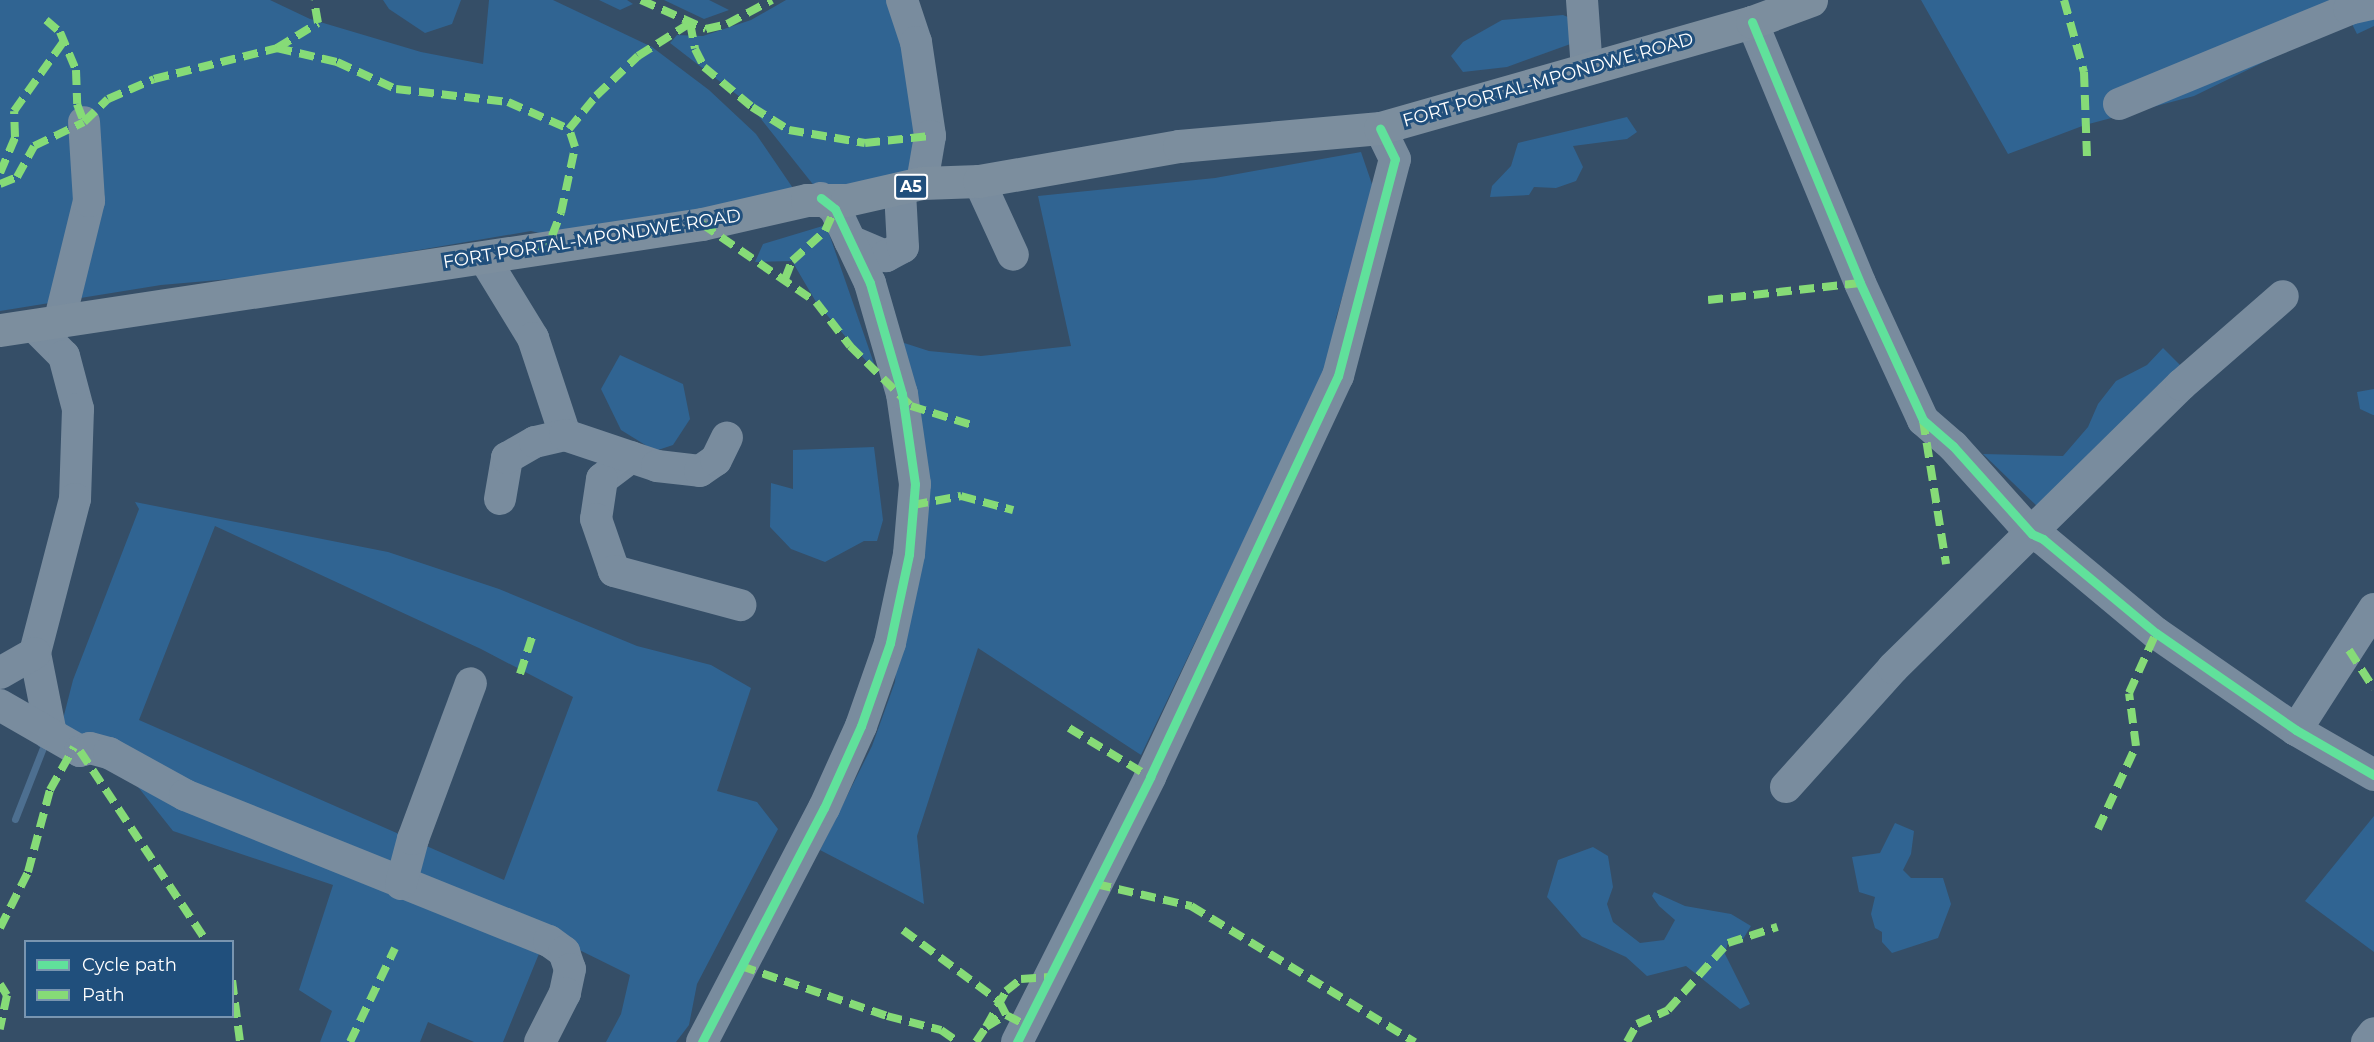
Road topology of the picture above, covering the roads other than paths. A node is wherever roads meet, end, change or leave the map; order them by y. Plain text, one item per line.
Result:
1 (902, 0) edge
2 (1582, 0) edge
3 (1811, 0) edge
4 (2374, 3) edge
5 (1752, 22) junction
6 (1587, 69) junction
7 (2119, 104) dead end
8 (84, 122) dead end
9 (1380, 128) junction
10 (979, 182) junction
11 (911, 187) junction
12 (821, 198) junction
13 (850, 241) junction
14 (1013, 255) dead end
15 (484, 258) junction
16 (2283, 297) dead end
17 (47, 325) junction
18 (0, 330) edge
19 (566, 435) junction
20 (727, 437) dead end
21 (631, 457) junction
22 (500, 499) dead end
23 (2032, 534) junction
24 (740, 605) dead end
25 (2374, 609) edge
26 (35, 653) junction
27 (0, 673) edge
28 (471, 683) dead end
29 (0, 705) edge
30 (2296, 730) junction
31 (51, 734) junction
32 (2374, 775) edge
33 (1786, 787) dead end
34 (401, 884) junction
35 (2374, 1033) edge
36 (540, 1042) edge
37 (702, 1042) edge
38 (1017, 1042) edge
39 (2367, 1042) edge

1 - 11 street
2 - 6 street
3 - 5 highway, FORT PORTAL-MPONDWE ROAD / A5
4 - 7 street
5 - 6 highway, FORT PORTAL-MPONDWE ROAD / A5
5 - 23 street
6 - 9 highway, FORT PORTAL-MPONDWE ROAD / A5
8 - 17 street
9 - 10 highway, FORT PORTAL-MPONDWE ROAD / A5
9 - 38 street
10 - 11 highway, FORT PORTAL-MPONDWE ROAD / A5
10 - 14 street
11 - 12 highway, FORT PORTAL-MPONDWE ROAD / A5
11 - 13 street
12 - 13 street
12 - 15 highway, FORT PORTAL-MPONDWE ROAD / A5
13 - 37 street
15 - 17 highway, FORT PORTAL-MPONDWE ROAD / A5
15 - 19 street
16 - 23 street
17 - 18 highway, FORT PORTAL-MPONDWE ROAD / A5
17 - 26 street
19 - 21 street
19 - 22 street
20 - 21 street
21 - 24 street
23 - 30 street
23 - 33 street
25 - 30 street
26 - 27 street
26 - 31 street
28 - 34 street
29 - 31 street
30 - 32 street
31 - 34 street
34 - 36 street
35 - 39 street

